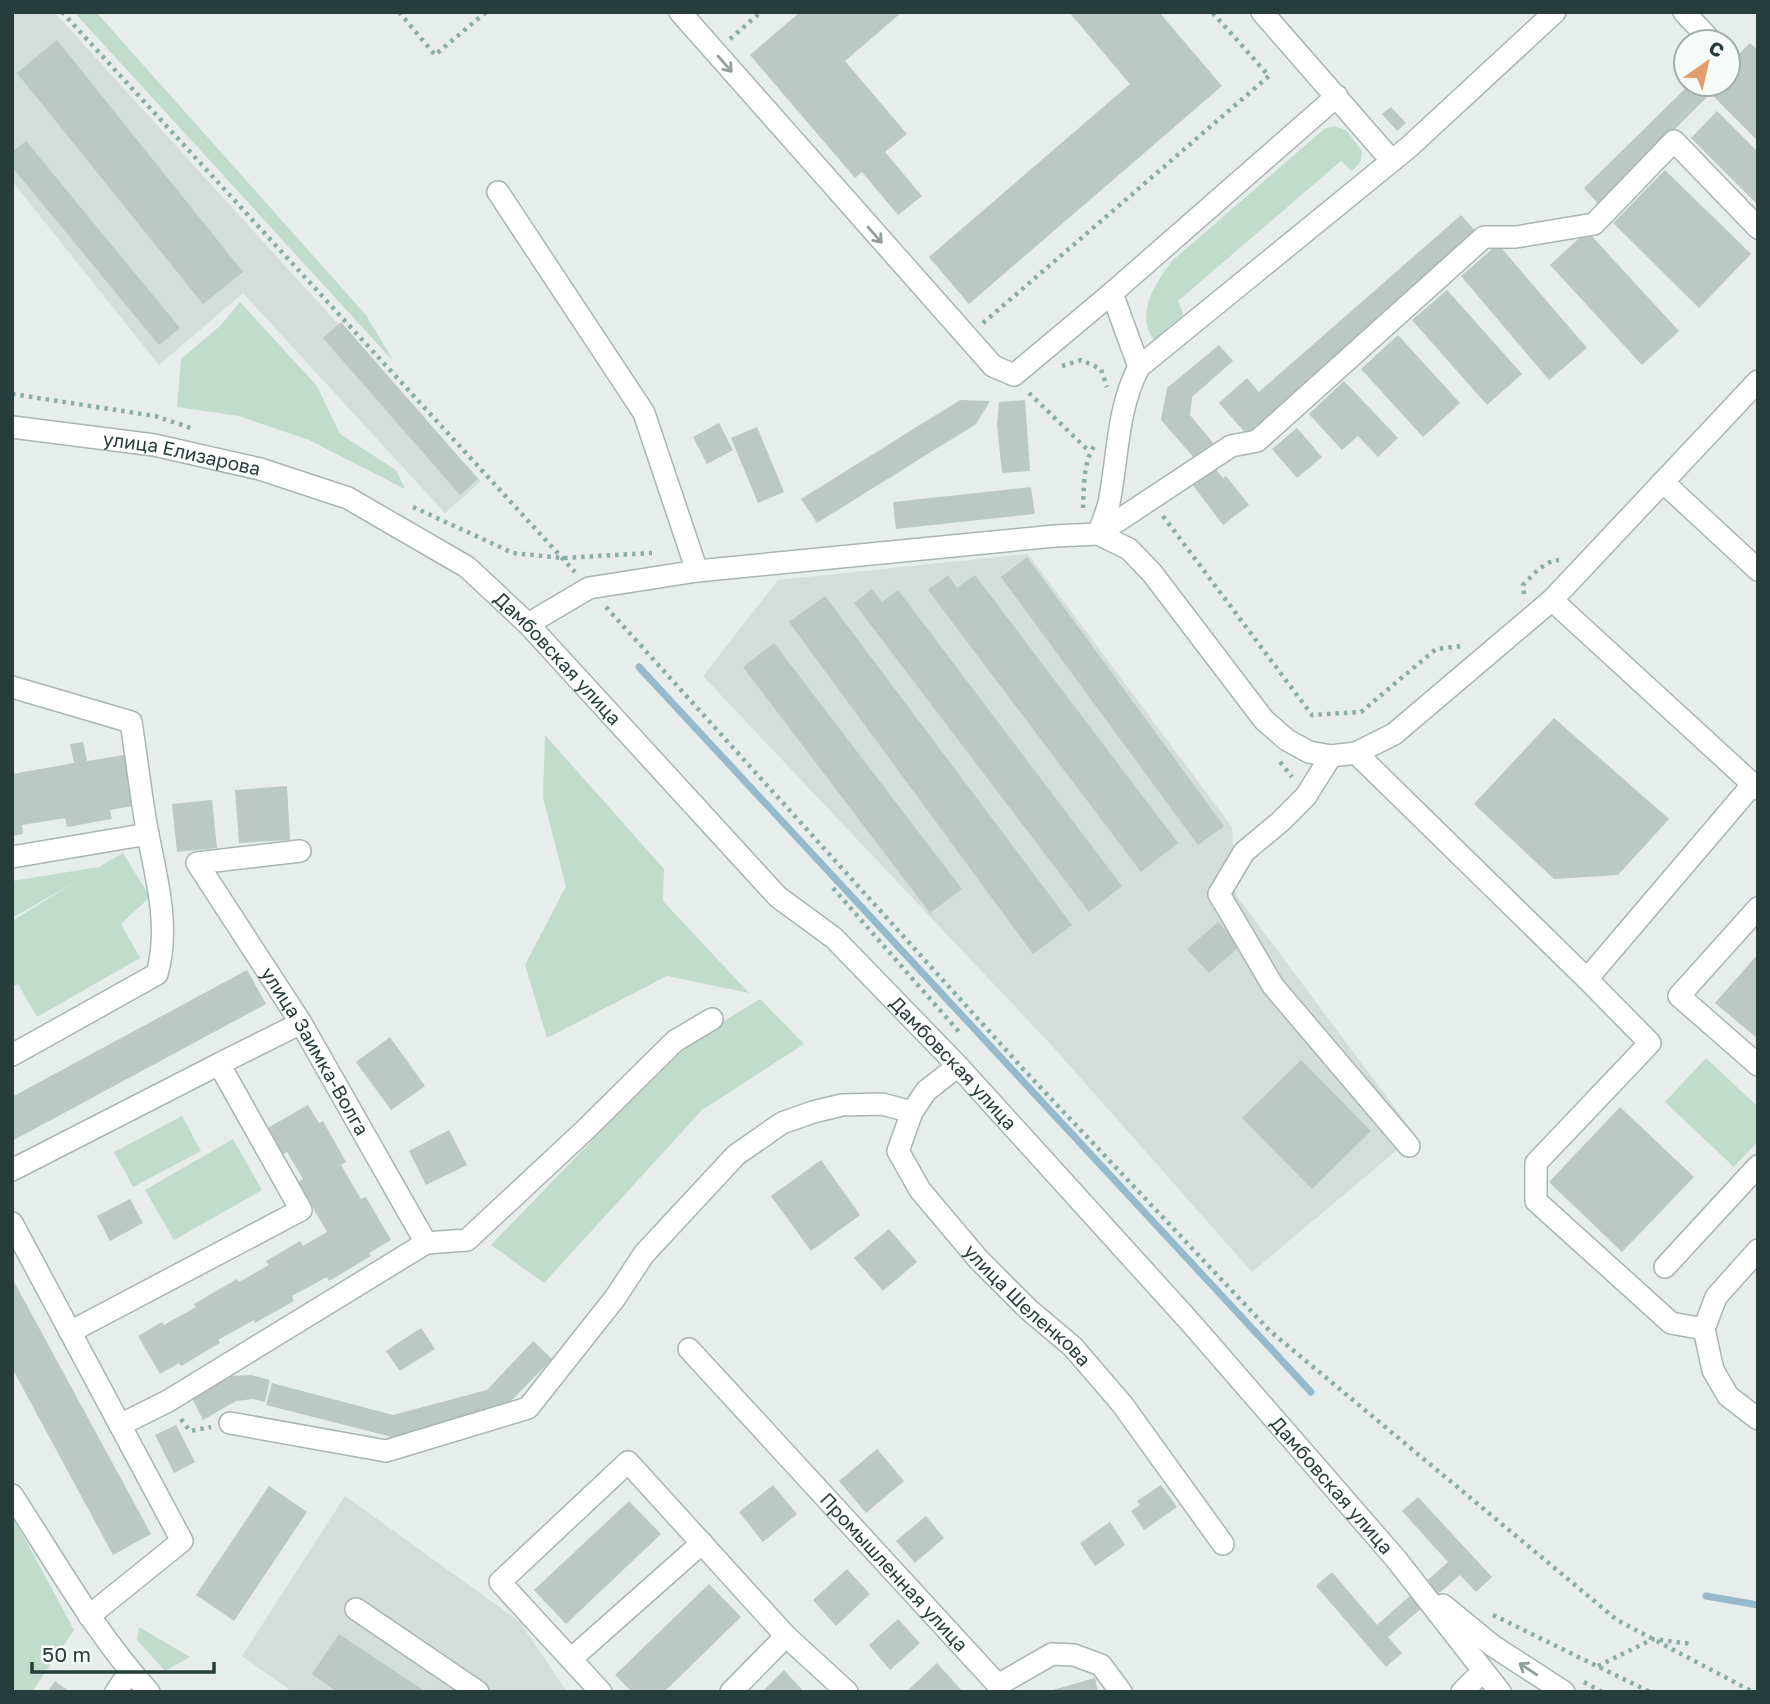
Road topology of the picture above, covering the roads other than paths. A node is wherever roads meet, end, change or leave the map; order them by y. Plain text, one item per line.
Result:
1 (680, 12) edge
2 (1262, 12) edge
3 (1555, 12) edge
4 (1684, 12) edge
5 (1699, 28) edge
6 (1337, 96) junction
7 (1392, 161) junction
8 (498, 192) dead end
9 (1758, 228) edge
10 (1112, 293) junction
11 (1139, 367) junction
12 (1758, 381) edge
13 (12, 427) edge
14 (1663, 482) junction
15 (348, 498) joint
16 (1098, 534) junction
17 (1758, 570) edge
18 (697, 571) junction
19 (1552, 600) junction
20 (528, 624) junction
21 (12, 687) edge
22 (1356, 753) junction
23 (1331, 756) junction
24 (1755, 787) edge
25 (148, 834) junction
26 (300, 851) dead end
27 (12, 857) edge
28 (1758, 908) edge
29 (1587, 979) junction
30 (712, 1019) dead end
31 (300, 1023) junction
32 (12, 1055) edge
33 (219, 1065) junction
34 (1758, 1065) edge
35 (958, 1066) junction
36 (912, 1112) junction
37 (1409, 1146) dead end
38 (1758, 1166) edge
39 (12, 1170) edge
40 (12, 1223) edge
41 (426, 1243) junction
42 (1758, 1250) edge
43 (1665, 1267) dead end
44 (1704, 1329) junction
45 (70, 1332) junction
46 (689, 1349) dead end
47 (1758, 1419) edge
48 (230, 1423) road end
49 (120, 1425) junction
50 (12, 1495) edge
51 (702, 1543) junction
52 (1223, 1544) dead end
53 (1415, 1582) junction
54 (356, 1609) dead end
55 (89, 1616) junction
56 (786, 1636) junction
57 (571, 1659) junction
58 (130, 1671) junction
59 (1483, 1671) junction
60 (999, 1689) edge
61 (116, 1692) edge
62 (149, 1692) edge
63 (478, 1692) edge
64 (601, 1692) edge
65 (731, 1692) edge
66 (847, 1692) edge
67 (1121, 1692) edge
68 (1462, 1692) edge
69 (1500, 1692) edge
70 (1564, 1692) edge

1 -> 10 street
2 - 6 street
3 - 7 street
4 - 5 street
6 - 7 street
6 - 10 street
7 - 11 street
8 - 18 street
9 - 16 street
10 - 11 street
11 - 16 street
12 - 14 street
13 - 15 street, улица Елизарова
14 - 17 street
14 - 19 street
15 - 20 street, Дамбовская улица
16 - 18 street
16 - 23 street
18 - 20 street
19 - 22 street
19 - 24 street
20 - 35 street, Дамбовская улица
21 - 25 street
22 - 23 street
22 - 29 street
23 - 37 street
24 - 29 street
25 - 27 street
25 - 32 street
26 - 31 street, улица Заимка-Волга
28 - 34 street
29 - 44 street
30 - 41 street
31 - 33 street
31 - 41 street, улица Заимка-Волга
33 - 39 street
33 - 45 street
35 - 36 street, улица Шеленкова
35 - 53 street, Дамбовская улица
36 - 48 street
36 - 52 street, улица Шеленкова
38 - 43 street
40 - 45 street
41 - 49 street
42 - 44 street
44 - 47 street
45 - 49 street
46 - 60 street, Промышленная улица
49 - 55 street
50 - 55 street
51 - 56 street
51 - 57 street
51 - 57 street
53 - 59 street, Дамбовская улица
70 -> 53 street
54 - 63 street
55 - 58 street
56 - 65 street
56 - 66 street
57 - 64 street
58 - 61 street
58 - 62 street
59 - 68 street
59 - 69 street, Дамбовская улица
60 - 67 street, Промышленная улица

